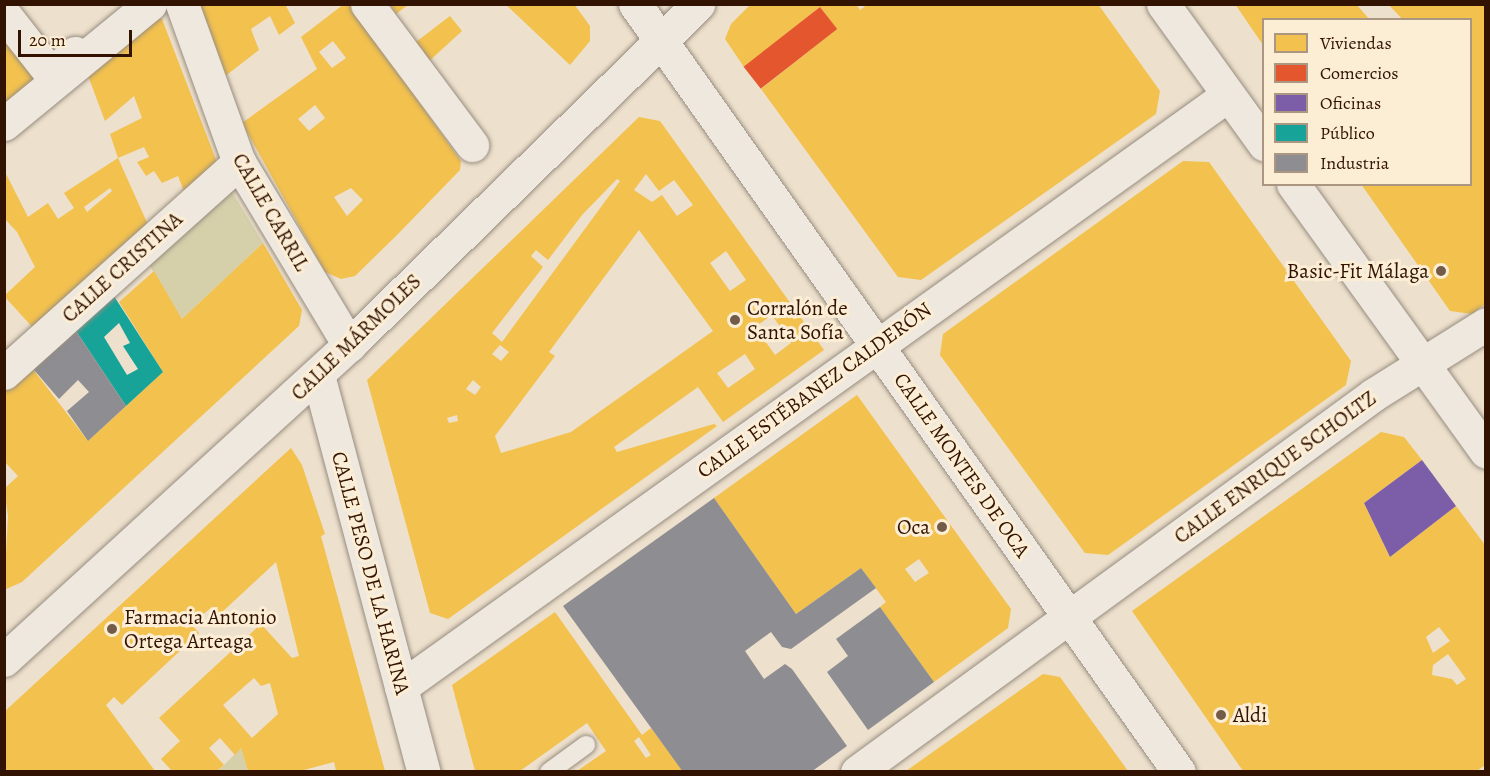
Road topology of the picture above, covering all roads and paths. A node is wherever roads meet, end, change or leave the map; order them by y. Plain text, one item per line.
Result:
1 (130, 4) edge
2 (150, 4) edge
3 (182, 4) edge
4 (367, 4) edge
5 (635, 4) edge
6 (698, 4) edge
7 (1162, 4) edge
8 (4, 14) edge
9 (661, 41) junction
10 (1228, 95) junction
11 (4, 124) edge
12 (1262, 143) edge
13 (472, 145) dead end
14 (238, 162) junction
15 (1294, 186) edge
16 (1485, 324) edge
17 (878, 344) junction
18 (349, 345) junction
19 (1423, 366) junction
20 (4, 373) edge
21 (318, 375) junction
22 (1485, 452) edge
23 (1069, 615) junction
24 (4, 660) edge
25 (401, 687) junction
26 (586, 745) dead end
27 (424, 771) edge
28 (549, 771) edge
29 (857, 771) edge
30 (1179, 771) edge

1 - 8 street
2 - 11 street
3 - 14 street, CALLE CARRIL
4 - 13 street
5 - 9 street, CALLE MONTES DE OCA
6 - 9 street, CALLE MÁRMOLES
7 - 10 street
9 - 17 street, CALLE MONTES DE OCA
9 - 18 street, CALLE MÁRMOLES
10 - 12 street
10 - 17 street, CALLE ESTÉBANEZ CALDERÓN
14 - 18 street, CALLE CARRIL
14 - 20 street, CALLE CRISTINA
15 - 19 street
16 - 19 street, CALLE ENRIQUE SCHOLTZ
17 - 23 street, CALLE MONTES DE OCA
17 - 25 street, CALLE ESTÉBANEZ CALDERÓN
18 - 21 street, CALLE MÁRMOLES
19 - 22 street
19 - 23 street, CALLE ENRIQUE SCHOLTZ
21 - 24 street, CALLE MÁRMOLES
21 - 25 street, CALLE PESO DE LA HARINA
23 - 29 street, CALLE ENRIQUE SCHOLTZ
23 - 30 street, CALLE MONTES DE OCA
25 - 27 street, CALLE PESO DE LA HARINA
26 - 28 lane

